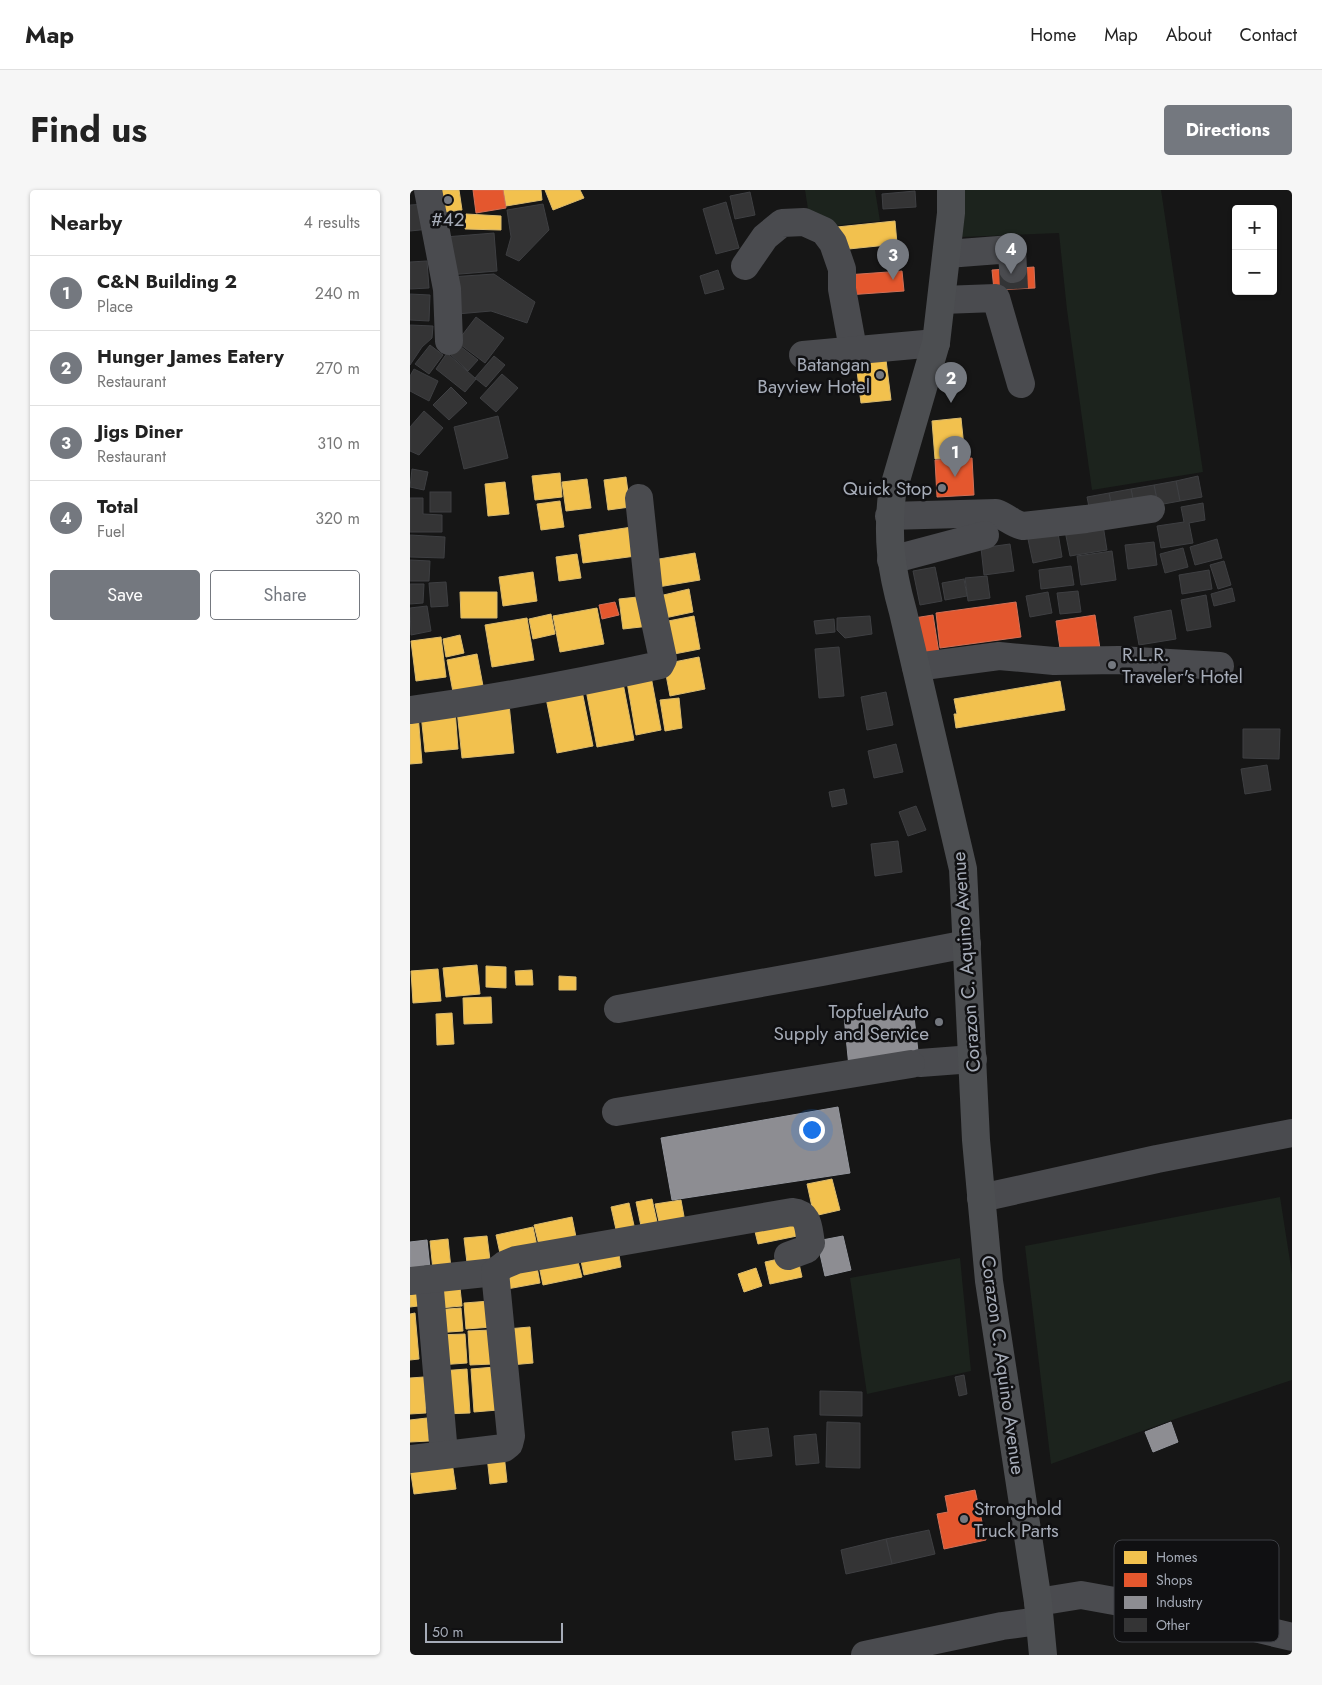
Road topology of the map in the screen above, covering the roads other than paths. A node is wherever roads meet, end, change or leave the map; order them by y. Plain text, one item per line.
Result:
1 (428, 190) edge
2 (951, 190) edge
3 (946, 254) junction
4 (745, 266) dead end
5 (1008, 285) junction
6 (942, 300) junction
7 (449, 341) dead end
8 (936, 343) junction
9 (853, 349) junction
10 (803, 355) dead end
11 (1021, 384) dead end
12 (639, 498) dead end
13 (1151, 509) dead end
14 (889, 516) junction
15 (985, 535) dead end
16 (891, 560) junction
17 (1220, 666) dead end
18 (916, 667) junction
19 (410, 710) edge
20 (967, 944) junction
21 (618, 1009) dead end
22 (973, 1059) junction
23 (616, 1112) dead end
24 (1292, 1133) edge
25 (981, 1198) junction
26 (788, 1256) dead end
27 (495, 1272) junction
28 (419, 1280) edge
29 (444, 1454) junction
30 (410, 1459) edge
31 (1114, 1601) edge
32 (1038, 1611) junction
33 (1279, 1634) edge
34 (1292, 1637) edge
35 (865, 1655) edge
36 (1043, 1655) edge

1 - 7 street
2 - 3 main road, Corazon C. Aquino Avenue
3 - 5 street
3 - 6 main road, Corazon C. Aquino Avenue
4 - 9 street
5 - 6 street
5 - 11 street
6 - 8 main road, Corazon C. Aquino Avenue
8 - 9 street
8 - 14 main road, Corazon C. Aquino Avenue
9 - 10 street
12 - 19 street
13 - 14 street
14 - 16 main road, Corazon C. Aquino Avenue
15 - 16 street
16 - 18 main road, Corazon C. Aquino Avenue
17 - 18 street
18 - 20 main road, Corazon C. Aquino Avenue
20 - 21 street
20 - 22 main road, Corazon C. Aquino Avenue
22 - 23 street
22 - 25 main road, Corazon C. Aquino Avenue
24 - 25 street
25 - 32 main road, Corazon C. Aquino Avenue
26 - 27 street
27 - 28 street
27 - 29 street
28 - 29 street
29 - 30 street
31 - 32 street
32 - 35 street
32 - 36 main road, Corazon C. Aquino Avenue
33 - 34 street

